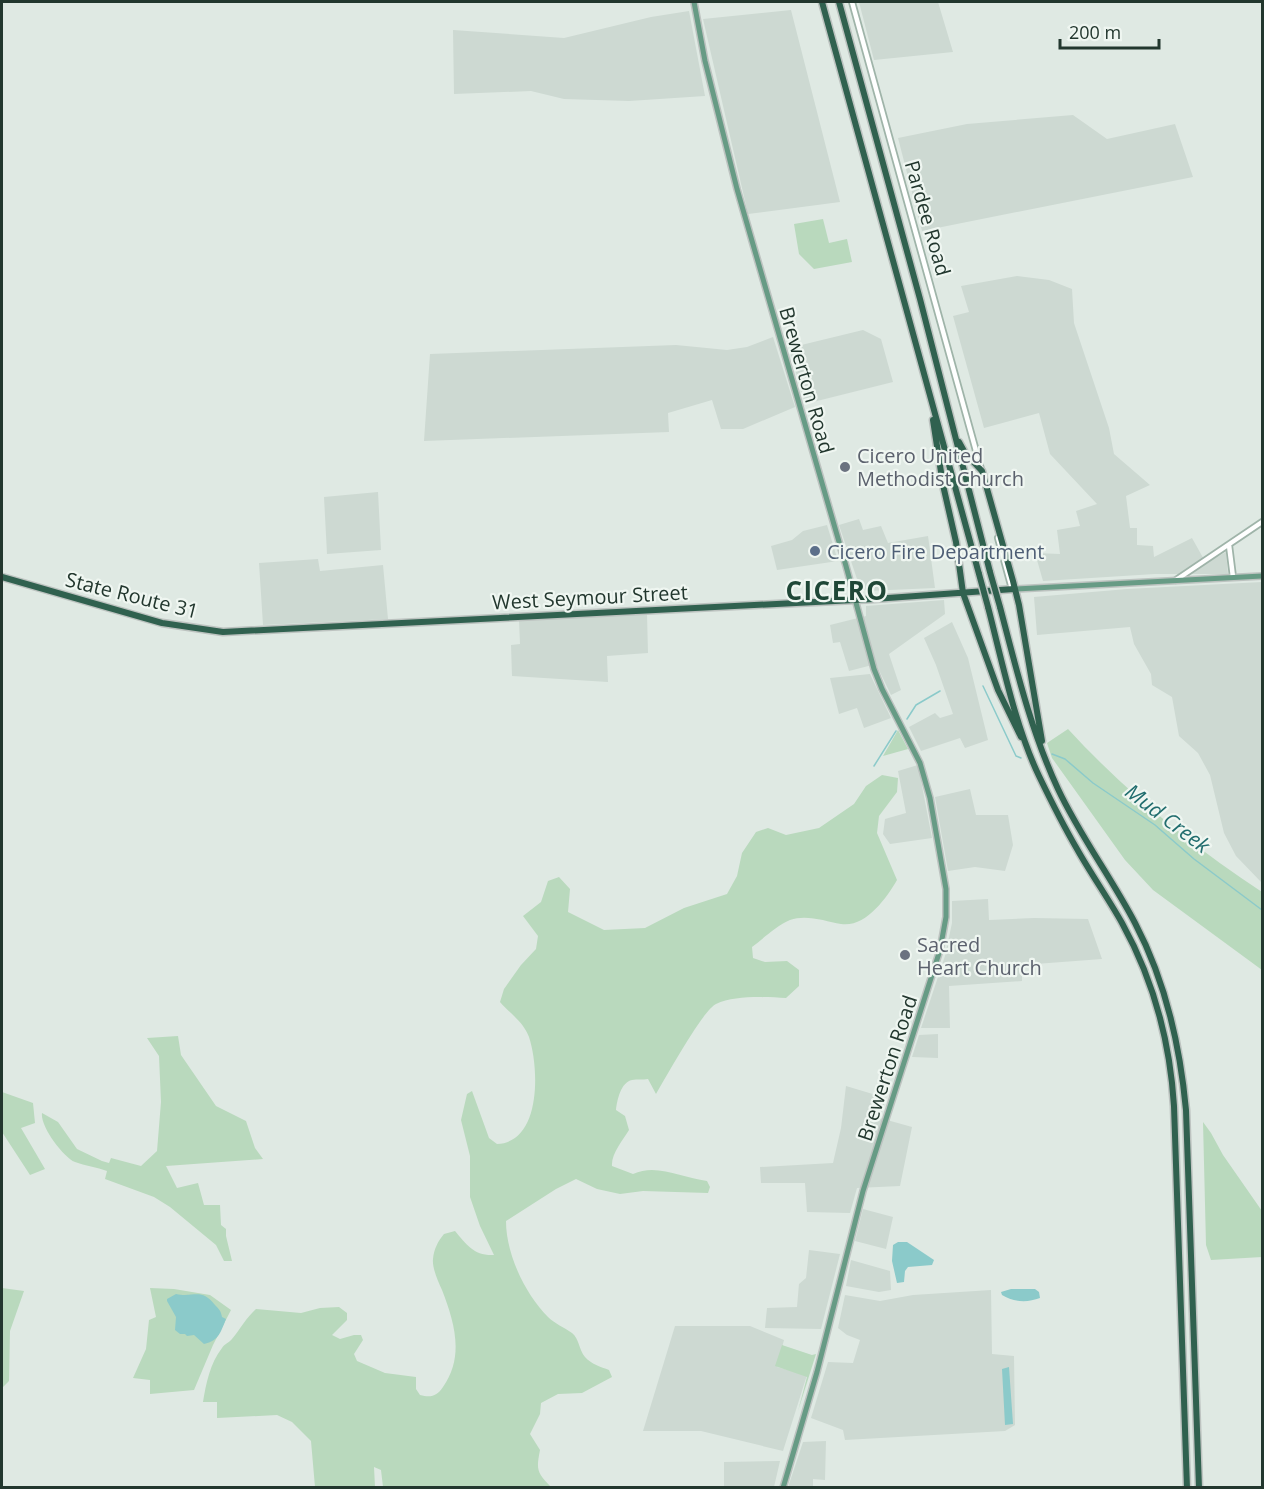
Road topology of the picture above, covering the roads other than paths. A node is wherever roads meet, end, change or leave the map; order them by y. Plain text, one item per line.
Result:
1 (694, 2) edge
2 (822, 2) edge
3 (839, 2) edge
4 (852, 2) edge
5 (930, 398) junction
6 (952, 423) junction
7 (973, 446) junction
8 (965, 453) junction
9 (980, 469) junction
10 (1263, 522) edge
11 (1229, 545) junction
12 (1263, 576) edge
13 (1233, 577) junction
14 (2, 578) edge
15 (1176, 580) junction
16 (1013, 589) junction
17 (963, 593) junction
18 (855, 599) junction
19 (328, 628) joint
20 (1030, 753) junction
21 (1045, 759) junction
22 (783, 1488) edge
23 (1187, 1488) edge
24 (1199, 1488) edge

1 - 18 main road, Brewerton Road
2 - 5 highway
3 - 6 highway
4 - 7 street, Pardee Road
5 - 17 highway
5 - 20 highway, bridge
6 - 8 highway
6 - 21 highway, bridge
7 - 8 highway
7 - 9 street, Pardee Road
8 - 9 highway
9 - 16 highway, Pardee Road
10 - 11 street
11 - 13 street
11 - 15 street
12 - 13 main road
13 - 15 main road
14 - 19 highway, State Route 31
15 - 16 main road
16 - 17 highway, West Seymour Street
16 - 21 highway, Pardee Road
17 - 18 highway, West Seymour Street
17 - 20 highway
18 - 19 highway, West Seymour Street
18 - 22 main road, Brewerton Road
20 - 23 highway
21 - 24 highway

